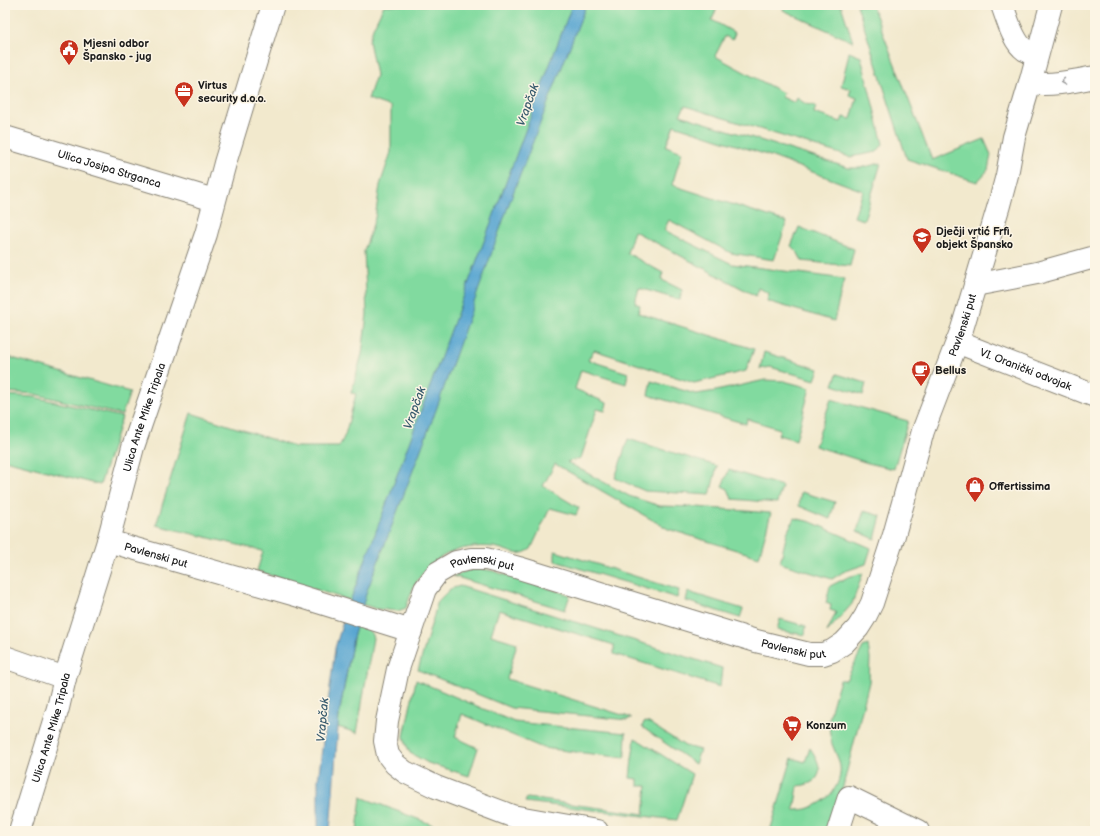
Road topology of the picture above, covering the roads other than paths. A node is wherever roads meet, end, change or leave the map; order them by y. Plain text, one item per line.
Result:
1 (273, 5) edge
2 (1002, 5) edge
3 (1051, 5) edge
4 (1037, 54) junction
5 (1095, 77) edge
6 (1030, 83) junction
7 (5, 137) edge
8 (214, 200) junction
9 (1095, 257) edge
10 (975, 285) junction
11 (957, 342) junction
12 (1095, 396) edge
13 (108, 541) junction
14 (411, 631) junction
15 (5, 657) edge
16 (65, 678) junction
17 (20, 831) edge
18 (597, 831) edge
19 (838, 831) edge
20 (918, 831) edge

1 - 8 street, Ulica Ante Mike Tripala
2 - 4 street
3 - 4 street, Pavlenski put
4 - 6 street, Pavlenski put
5 -> 6 street
6 - 10 street, Pavlenski put
7 - 8 street, Ulica Josipa Strganca
8 - 13 street, Ulica Ante Mike Tripala
9 - 10 street, Pavlenski put
10 - 11 street, Pavlenski put
11 - 12 street, VI. Oranički odvojak
11 - 14 street, Pavlenski put
13 - 14 street, Pavlenski put
13 - 16 street, Ulica Ante Mike Tripala
14 - 18 street, Pavlenski put
15 - 16 street
16 - 17 street, Ulica Ante Mike Tripala
19 - 20 street

